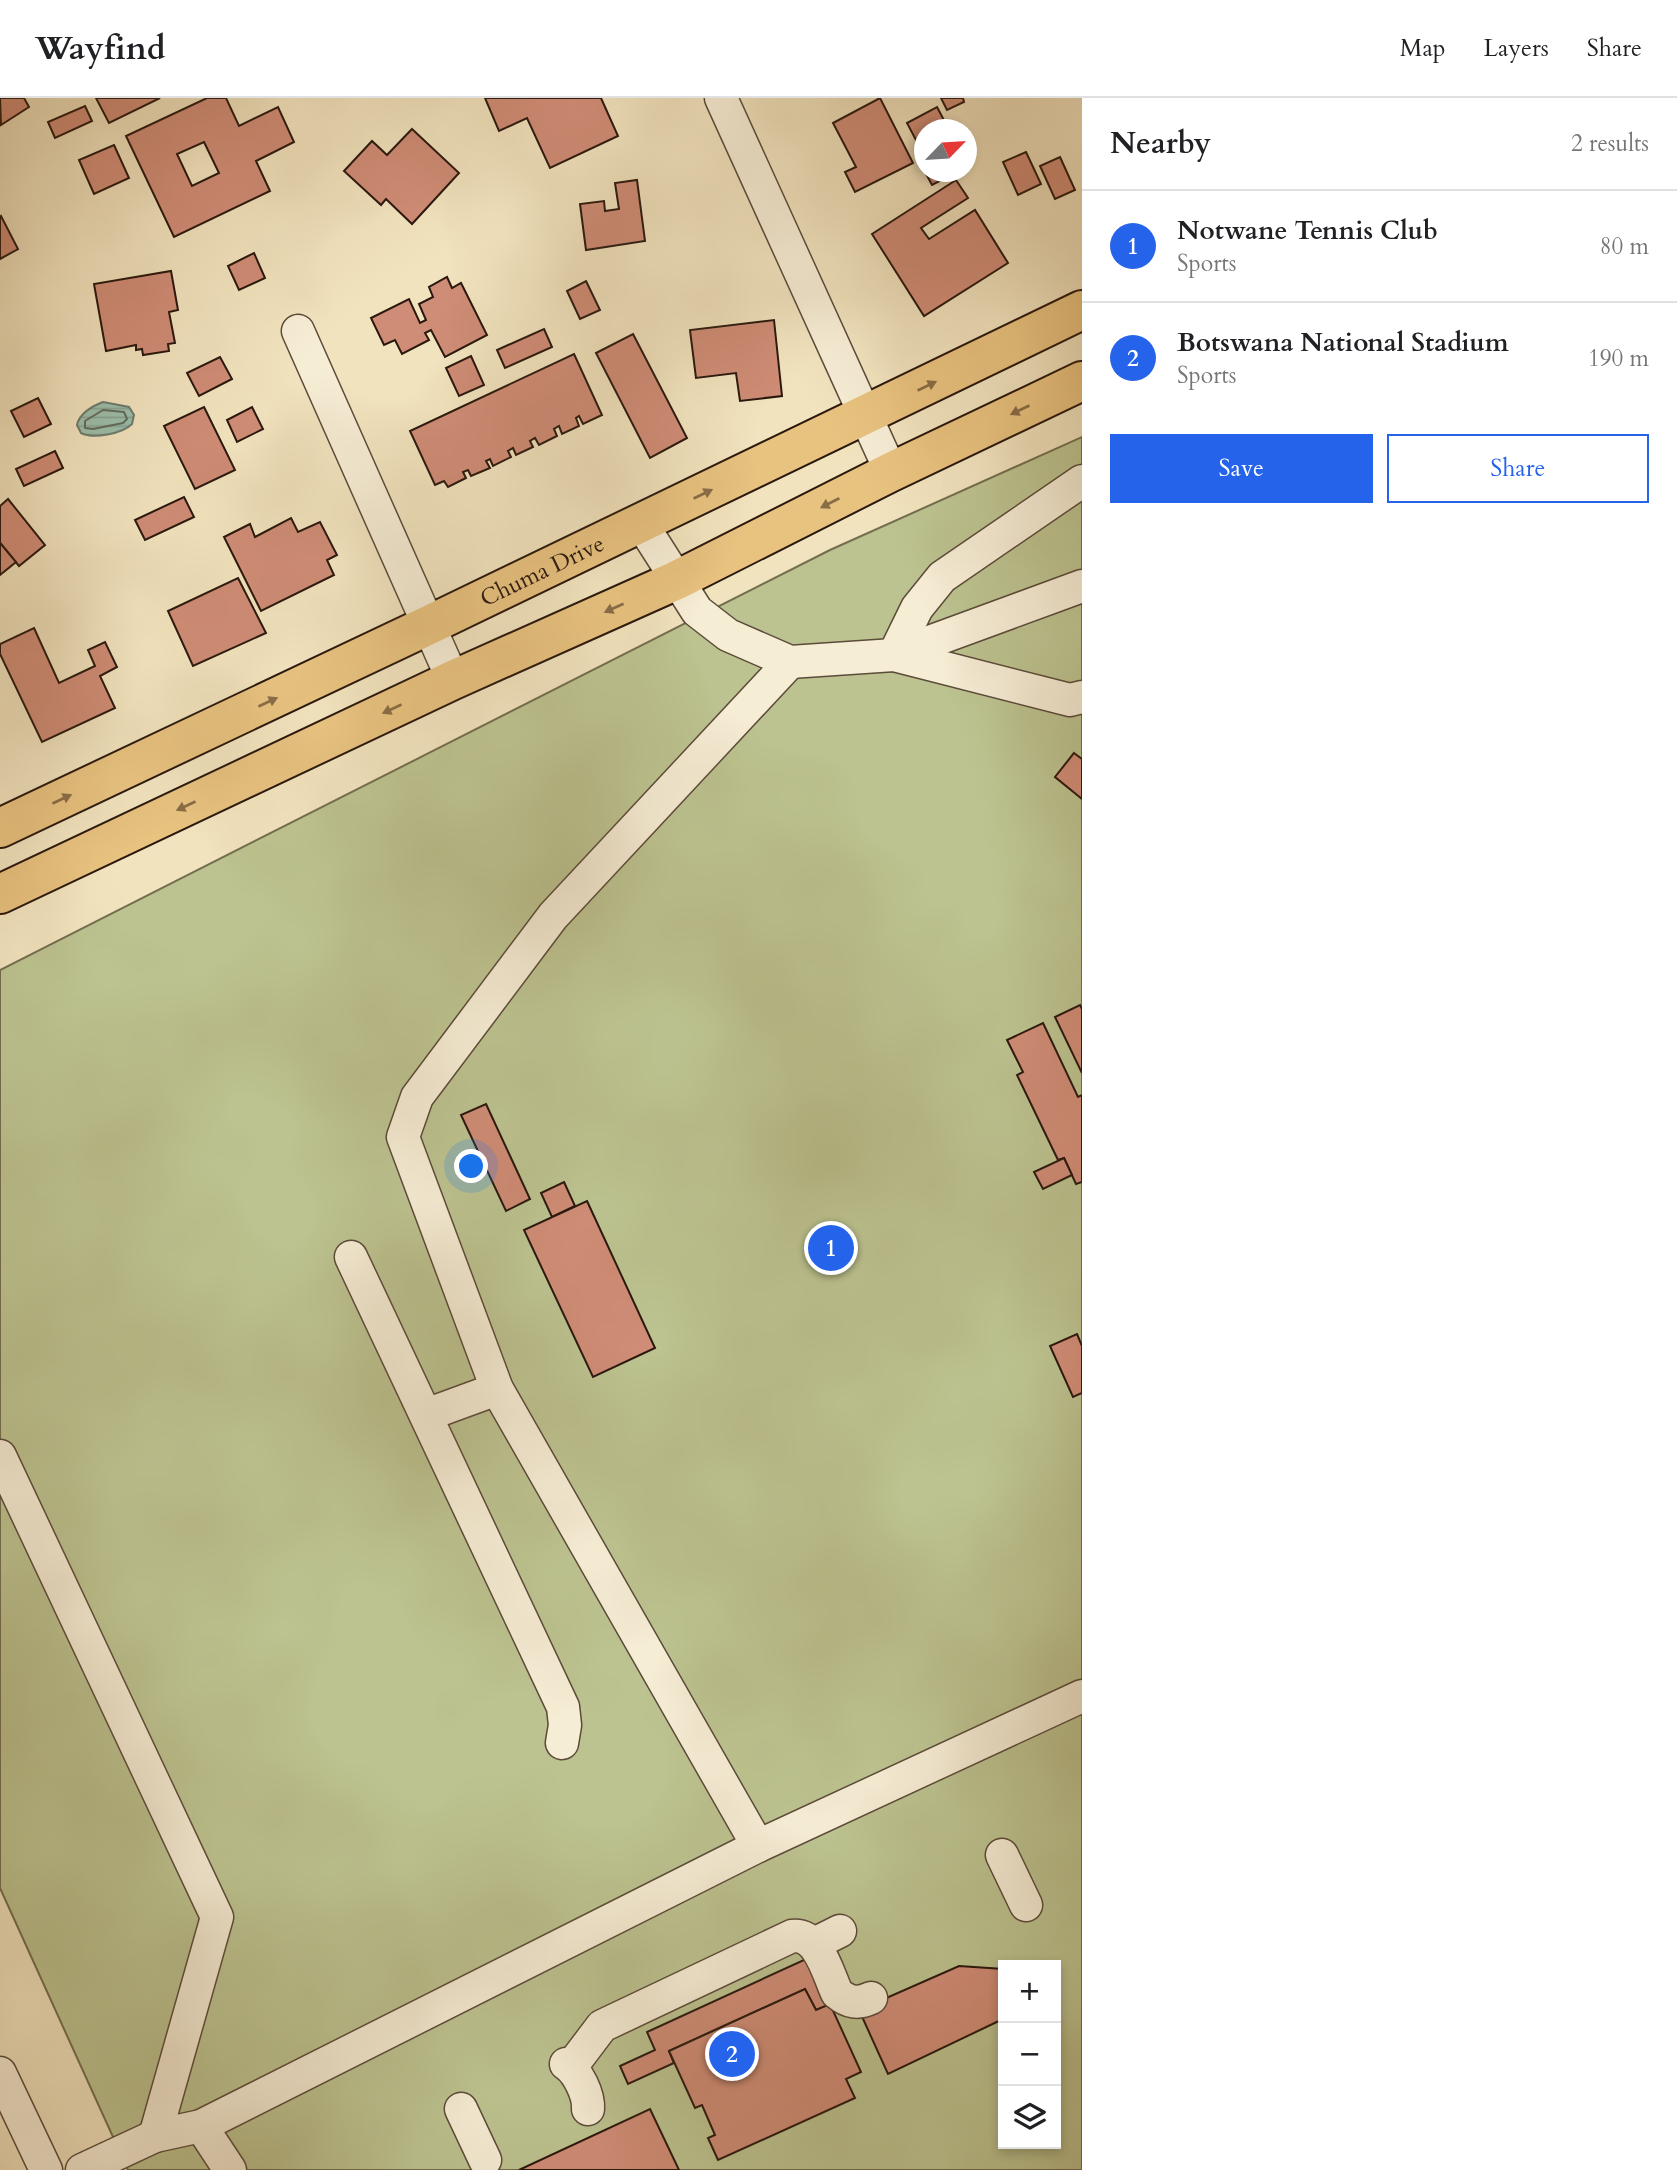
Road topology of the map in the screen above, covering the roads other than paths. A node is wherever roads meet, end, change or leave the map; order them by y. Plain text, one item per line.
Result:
1 (721, 98) edge
2 (1082, 310) edge
3 (298, 331) dead end
4 (1082, 381) edge
5 (865, 415) junction
6 (891, 472) junction
7 (1082, 481) edge
8 (641, 523) junction
9 (677, 580) junction
10 (1082, 586) edge
11 (429, 625) junction
12 (894, 655) junction
13 (790, 662) junction
14 (453, 680) junction
15 (1082, 697) edge
16 (0, 828) edge
17 (0, 894) edge
18 (351, 1257) dead end
19 (497, 1389) junction
20 (426, 1415) junction
21 (0, 1456) edge
22 (1082, 1696) edge
23 (562, 1742) dead end
24 (758, 1846) junction
25 (1002, 1855) dead end
26 (1026, 1905) dead end
27 (872, 1998) dead end
28 (0, 2073) edge
29 (461, 2109) dead end
30 (588, 2109) dead end
31 (201, 2126) junction
32 (155, 2136) junction
33 (485, 2160) dead end
34 (46, 2170) edge
35 (82, 2170) edge
36 (230, 2170) edge

1 - 5 street
5 -> 2 main road, Chuma Drive
3 - 11 street
4 -> 6 main road
5 - 6 street
8 -> 5 main road, Chuma Drive
6 -> 9 main road
7 - 12 street
8 - 9 street
8 - 11 main road, Chuma Drive
9 - 13 street
9 -> 14 main road
10 - 12 street
11 - 14 street
16 -> 11 main road, Chuma Drive
12 - 13 street
12 - 15 street
13 - 19 street
14 -> 17 main road
18 - 20 street
19 - 20 street
19 - 24 street
20 - 23 street
21 - 32 street
22 - 24 street
24 - 31 street
25 - 26 street
27 - 30 street
28 - 34 street
29 - 33 street
31 - 32 street
31 - 36 street
32 - 35 street

